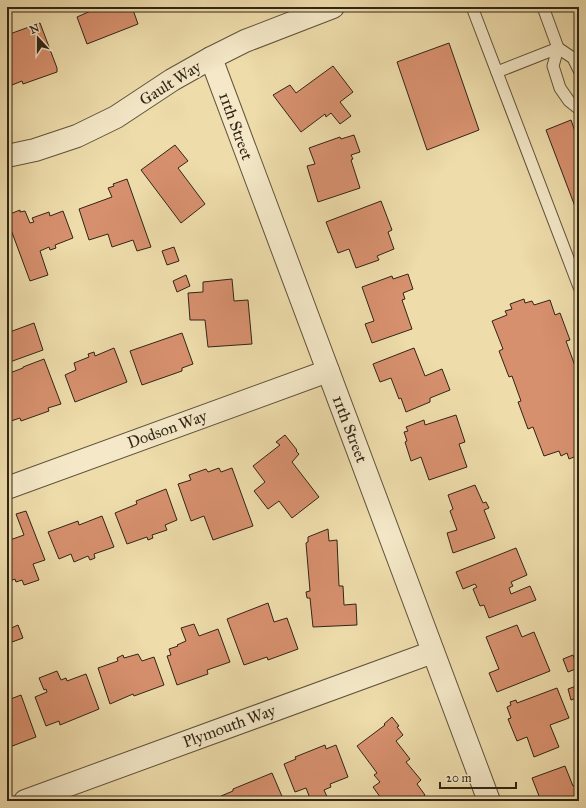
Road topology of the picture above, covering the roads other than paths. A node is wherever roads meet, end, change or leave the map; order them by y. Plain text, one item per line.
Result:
1 (333, 7) edge
2 (472, 7) edge
3 (543, 7) edge
4 (558, 48) junction
5 (211, 58) junction
6 (579, 70) edge
7 (496, 72) junction
8 (579, 109) edge
9 (7, 156) edge
10 (579, 287) edge
11 (328, 371) junction
12 (7, 488) edge
13 (433, 652) junction
14 (25, 801) edge
15 (489, 801) edge

1 - 5 street, Gault Way
2 - 7 lane
3 - 4 lane
4 - 6 lane
4 - 7 lane
4 - 8 lane
5 - 9 street, Gault Way
5 - 11 street, 11th Street
7 - 10 lane
11 - 12 street, Dodson Way
11 - 13 street, 11th Street
13 - 14 street, Plymouth Way
13 - 15 street, 11th Street

